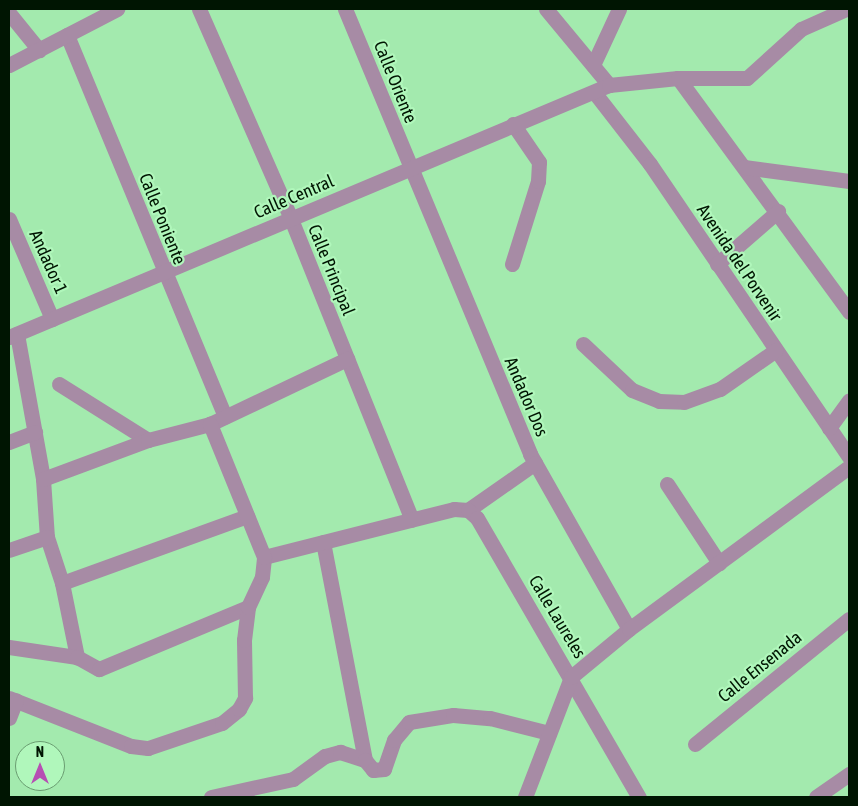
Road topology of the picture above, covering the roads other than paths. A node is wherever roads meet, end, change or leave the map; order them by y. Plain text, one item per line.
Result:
1 (116, 9) edge
2 (199, 9) edge
3 (345, 9) edge
4 (546, 9) edge
5 (618, 9) edge
6 (846, 9) edge
7 (9, 13) edge
8 (67, 35) junction
9 (39, 50) junction
10 (9, 65) edge
11 (593, 65) junction
12 (678, 78) junction
13 (610, 85) junction
14 (594, 92) junction
15 (513, 124) junction
16 (744, 167) junction
17 (410, 169) junction
18 (849, 181) edge
19 (778, 211) junction
20 (9, 219) edge
21 (291, 219) junction
22 (512, 264) dead end
23 (718, 264) junction
24 (163, 272) junction
25 (849, 312) edge
26 (52, 319) junction
27 (13, 336) edge
28 (583, 344) dead end
29 (776, 350) junction
30 (347, 359) junction
31 (59, 384) dead end
32 (849, 400) edge
33 (225, 417) junction
34 (210, 424) junction
35 (829, 428) junction
36 (35, 432) junction
37 (148, 440) junction
38 (9, 442) edge
39 (849, 457) edge
40 (535, 463) junction
41 (849, 467) edge
42 (43, 479) junction
43 (667, 484) dead end
44 (468, 510) junction
45 (247, 516) junction
46 (412, 520) junction
47 (47, 537) junction
48 (323, 542) junction
49 (9, 550) edge
50 (264, 557) junction
51 (719, 563) junction
52 (62, 584) junction
53 (248, 607) junction
54 (849, 619) edge
55 (629, 630) junction
56 (9, 646) edge
57 (78, 657) junction
58 (571, 677) junction
59 (12, 699) edge
60 (9, 718) edge
61 (549, 733) junction
62 (695, 744) dead end
63 (364, 760) junction
64 (849, 774) edge
65 (211, 797) edge
66 (525, 797) edge
67 (639, 797) edge
68 (816, 797) edge

1 - 8 street
2 - 21 street, Calle Principal
3 - 17 street, Calle Oriente
4 - 11 street
5 - 11 street
6 - 12 street, Calle Central
7 - 9 street
8 - 9 street
8 - 24 street, Calle Poniente
9 - 10 street
11 - 13 street
12 - 13 street, Calle Central
12 - 16 street
13 - 14 street, Calle Central
14 - 15 street, Calle Central
14 - 23 street, Avenida del Porvenir
15 - 17 street, Calle Central
15 - 22 street
16 - 18 street
16 - 19 street
17 - 21 street, Calle Central
17 - 40 street, Andador Dos
19 - 23 street
19 - 25 street
20 - 26 street, Andador 1
21 - 24 street, Calle Central
21 - 30 street, Calle Principal
23 - 29 street, Avenida del Porvenir
24 - 26 street, Calle Central
24 - 33 street, Calle Poniente
26 - 27 street, Calle Central
27 - 36 street
28 - 29 street
29 - 35 street, Avenida del Porvenir
30 - 33 street
30 - 46 street, Calle Principal
31 - 37 street
32 - 35 street
33 - 34 street
34 - 37 street
34 - 45 street
35 - 39 street, Avenida del Porvenir
36 - 38 street
36 - 42 street
37 - 42 street
40 - 44 street
40 - 55 street, Andador Dos
41 - 51 street, Calle Laureles
42 - 47 street
43 - 51 street
44 - 46 street
44 - 58 street, Calle Laureles
45 - 50 street
45 - 52 street
46 - 48 street
47 - 49 street
47 - 52 street
48 - 50 street
48 - 63 street
50 - 53 street
51 - 55 street, Calle Laureles
52 - 57 street
53 - 57 street
53 - 59 street
54 - 62 street, Calle Ensenada
55 - 58 street, Calle Laureles
56 - 57 street
58 - 61 street
58 - 67 street
59 - 60 street
61 - 63 street
61 - 66 street
63 - 65 street
64 - 68 street

